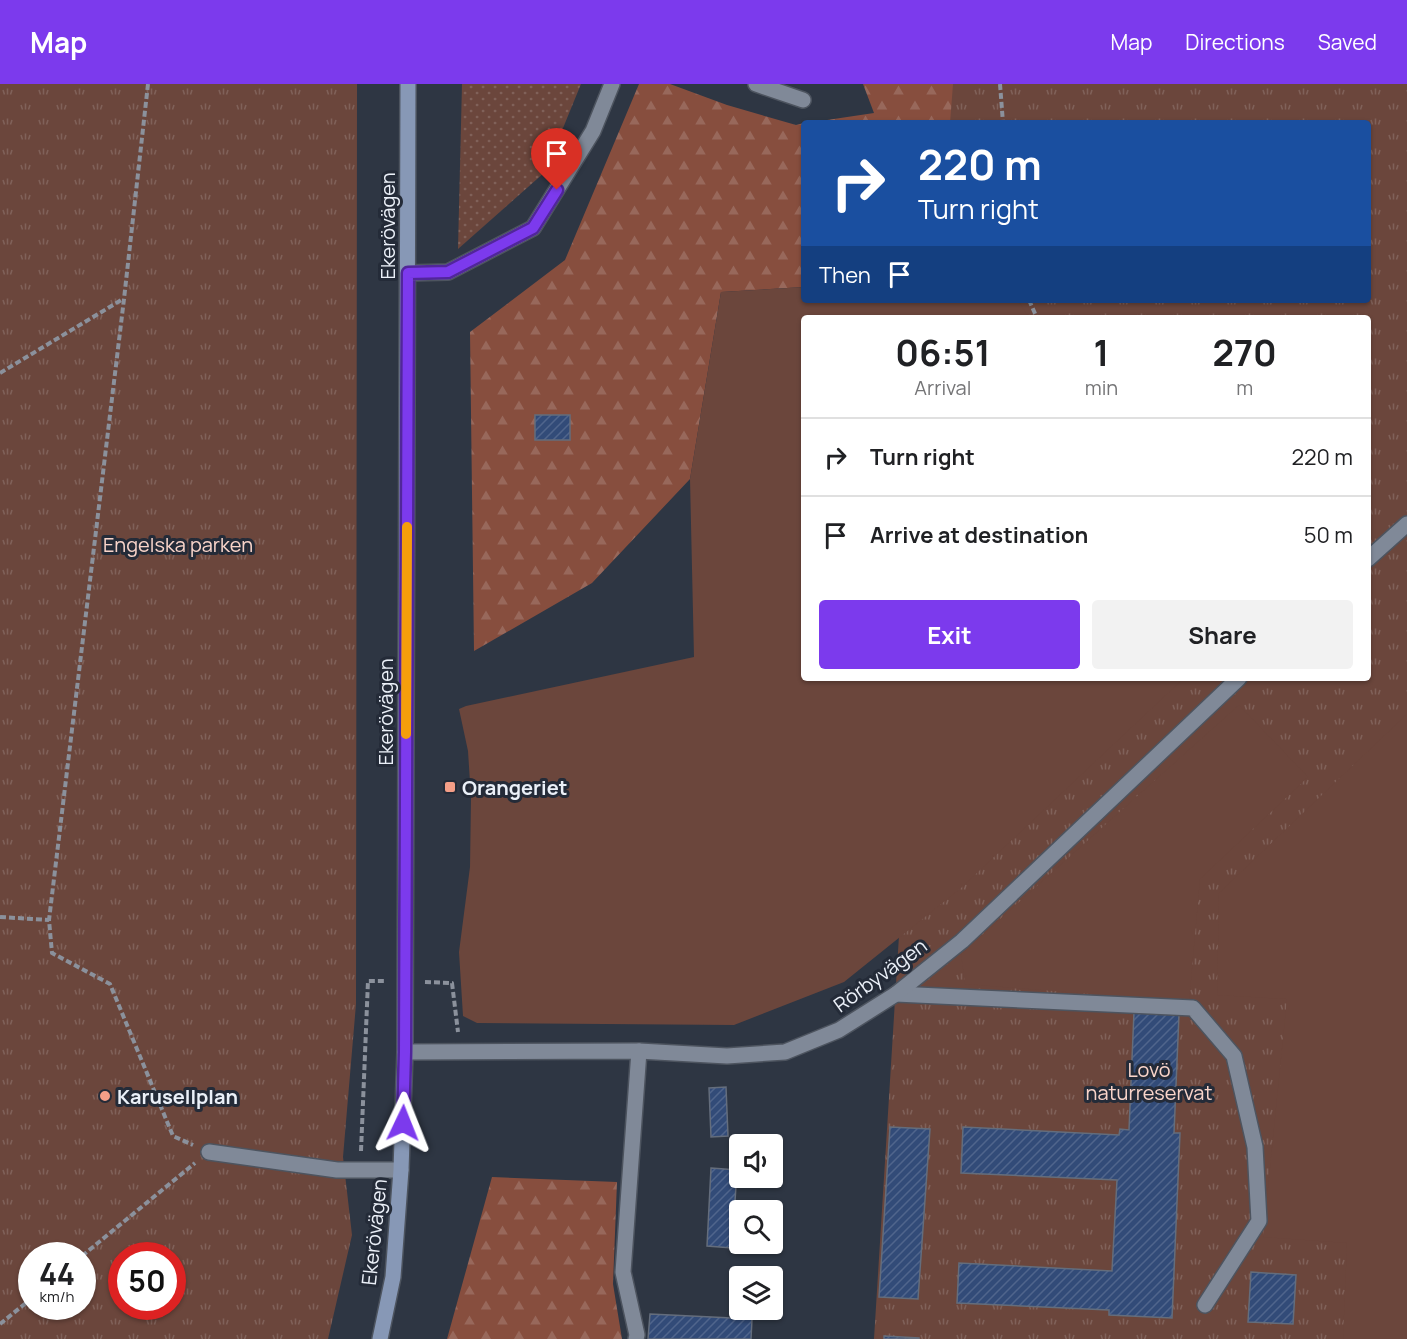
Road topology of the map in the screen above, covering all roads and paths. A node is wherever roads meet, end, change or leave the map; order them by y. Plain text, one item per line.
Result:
1 (148, 84) edge
2 (408, 84) edge
3 (612, 84) edge
4 (756, 84) edge
5 (1000, 84) edge
6 (804, 100) dead end
7 (1004, 120) edge
8 (408, 273) junction
9 (124, 299) junction
10 (0, 373) edge
11 (1407, 524) edge
12 (1371, 556) edge
13 (1236, 681) edge
14 (0, 917) edge
15 (49, 920) junction
16 (368, 981) dead end
17 (452, 983) dead end
18 (896, 994) junction
19 (458, 1051) junction
20 (639, 1051) junction
21 (405, 1052) junction
22 (209, 1152) junction
23 (360, 1170) junction
24 (401, 1170) junction
25 (96, 1245) edge
26 (1205, 1305) dead end
27 (18, 1309) edge
28 (0, 1324) edge
29 (380, 1339) edge
30 (636, 1339) edge

1 - 9 path
2 - 8 main road, Ekerövägen
3 - 8 street
4 - 6 street
5 - 7 path
8 - 21 main road, Ekerövägen
9 - 10 path
9 - 15 path
11 - 12 street
13 - 18 street, Rörbyvägen
14 - 15 path
15 - 22 path
16 - 23 path
17 - 19 path
18 - 20 street, Rörbyvägen
18 - 26 street
19 - 20 street, Rörbyvägen
19 - 21 street, Rörbyvägen
20 - 30 street
21 - 24 main road, Ekerövägen
22 - 23 street
22 - 25 path
23 - 24 street
24 - 29 main road, Ekerövägen
27 - 28 path

